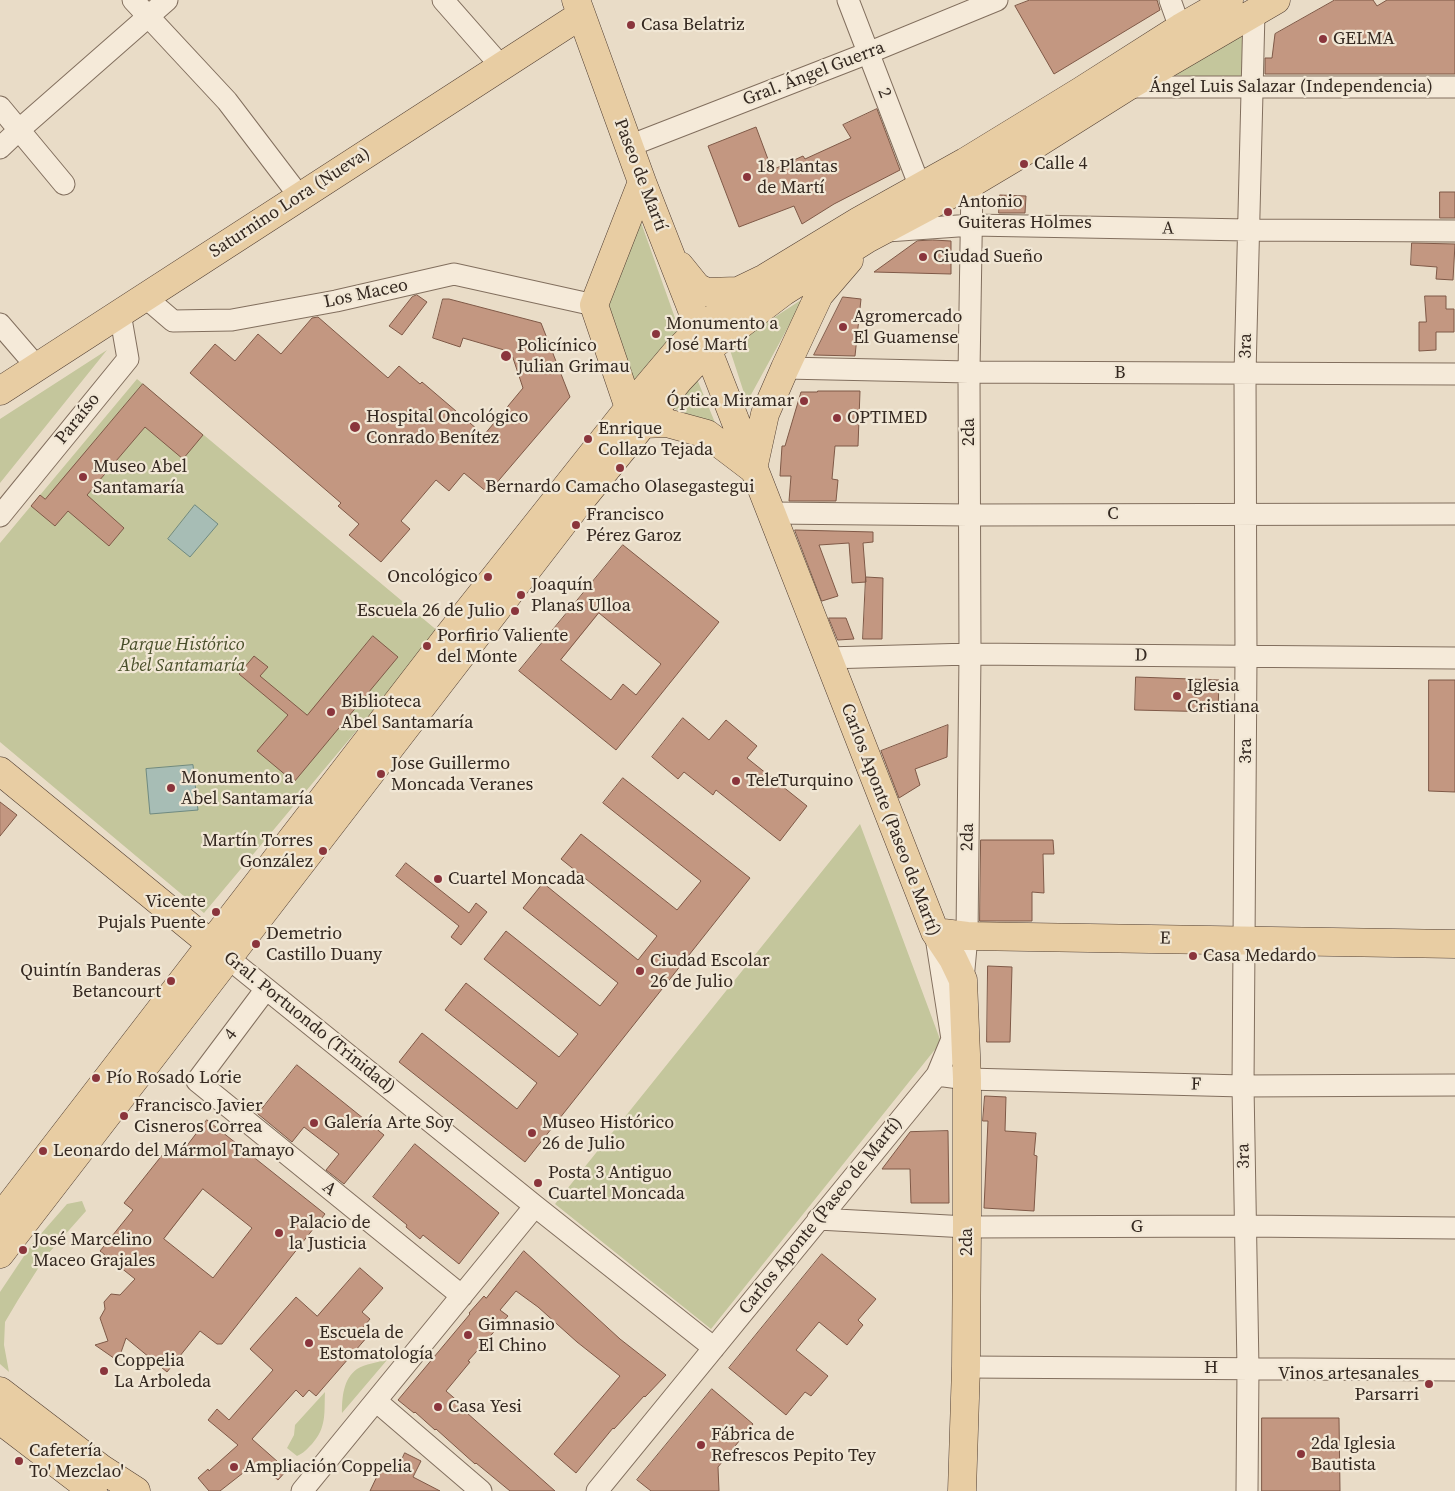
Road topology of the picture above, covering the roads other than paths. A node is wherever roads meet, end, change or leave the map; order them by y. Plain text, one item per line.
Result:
1 (133, 0) edge
2 (167, 0) edge
3 (443, 0) edge
4 (848, 0) edge
5 (998, 0) edge
6 (1170, 0) edge
7 (1229, 0) edge
8 (1265, 6) edge
9 (578, 7) edge
10 (148, 16) junction
11 (1180, 28) junction
12 (868, 53) junction
13 (501, 66) junction
14 (1127, 87) junction
15 (1253, 87) junction
16 (1455, 87) edge
17 (0, 107) edge
18 (20, 129) junction
19 (629, 146) junction
20 (0, 148) edge
21 (642, 182) junction
22 (972, 183) junction
23 (64, 184) dead end
24 (920, 187) junction
25 (300, 197) junction
26 (972, 225) junction
27 (1248, 230) junction
28 (1455, 231) edge
29 (874, 235) junction
30 (671, 256) junction
31 (765, 278) junction
32 (145, 297) junction
33 (594, 305) junction
34 (120, 313) junction
35 (0, 324) edge
36 (704, 339) junction
37 (37, 367) junction
38 (785, 368) junction
39 (969, 372) junction
40 (1245, 374) junction
41 (1455, 374) edge
42 (0, 391) edge
43 (636, 416) junction
44 (753, 469) junction
45 (772, 513) junction
46 (1247, 513) junction
47 (1455, 514) edge
48 (969, 515) junction
49 (0, 516) edge
50 (970, 654) junction
51 (1246, 657) junction
52 (828, 658) junction
53 (1455, 658) edge
54 (0, 772) edge
55 (935, 932) junction
56 (967, 936) junction
57 (1245, 940) junction
58 (1455, 944) edge
59 (219, 951) junction
60 (963, 980) junction
61 (266, 989) junction
62 (937, 1075) junction
63 (966, 1079) junction
64 (197, 1081) joint
65 (1455, 1085) edge
66 (1243, 1086) junction
67 (535, 1206) junction
68 (0, 1218) edge
69 (818, 1219) junction
70 (1245, 1226) junction
71 (967, 1228) junction
72 (1455, 1228) edge
73 (0, 1254) edge
74 (462, 1296) junction
75 (714, 1348) junction
76 (966, 1367) junction
77 (1248, 1368) junction
78 (1455, 1370) edge
79 (0, 1391) edge
80 (376, 1401) junction
81 (0, 1420) edge
82 (90, 1490) edge
83 (136, 1491) edge
84 (302, 1491) edge
85 (480, 1491) edge
86 (596, 1491) edge
87 (962, 1491) edge
88 (1247, 1491) edge

1 - 10 street
2 - 10 street
3 - 13 street
4 - 12 street, 2
5 - 12 street, Gral. Ángel Guerra
6 - 11 street
7 - 11 main road
8 - 14 main road
8 - 15 street, 3ra
9 - 13 main road, Saturnino Lora (Nueva)
9 - 19 main road, Paseo de Martí
10 - 18 street
10 - 25 street
11 - 24 main road
12 - 19 street, Gral. Ángel Guerra
12 - 24 street, 2
13 - 25 main road, Saturnino Lora (Nueva)
14 - 15 street, Ángel Luis Salazar (Independencia)
14 - 22 main road
15 - 16 street, Ángel Luis Salazar (Independencia)
15 - 27 street, 3ra
17 - 18 street
18 - 20 street
18 - 23 street
19 - 21 main road, Paseo de Martí
21 - 30 main road, Paseo de Martí
21 - 33 main road
22 - 26 street, 2da
22 - 29 main road
24 - 31 main road
25 - 32 main road, Saturnino Lora (Nueva)
26 - 27 street, A
26 - 29 street, A
26 - 39 street, 2da
27 - 28 street, A
27 - 40 street, 3ra
29 - 36 main road
29 - 38 main road
30 - 31 main road
30 - 36 main road, Paseo de Martí
31 - 36 main road
32 - 33 street, Los Maceo
32 - 34 main road, Saturnino Lora (Nueva)
33 - 43 main road
34 - 37 main road, Saturnino Lora (Nueva)
34 - 49 street, Paraíso
35 - 37 street
36 - 43 main road
36 - 44 main road, Carlos Aponte (Paseo de Martí)
37 - 42 main road, Saturnino Lora (Nueva)
38 - 39 street, B
38 - 44 main road
39 - 40 street, B
39 - 48 street, 2da
40 - 41 street, B
40 - 46 street, 3ra
43 - 44 main road
43 - 59 main road
44 - 45 main road, Carlos Aponte (Paseo de Martí)
45 - 48 street, C
45 - 52 main road, Carlos Aponte (Paseo de Martí)
46 - 47 street, C
46 - 48 street, C
46 - 51 street, 3ra
48 - 50 street, 2da
50 - 51 street, D
50 - 52 street, D
50 - 56 street, 2da
51 - 53 street, D
51 - 57 street, 3ra
52 - 55 main road, Carlos Aponte (Paseo de Martí)
54 - 59 main road, Gral. Portuondo (Trinidad)
55 - 56 main road, E
55 - 60 main road
55 - 62 street, Carlos Aponte (Paseo de Martí)
56 - 57 main road, E
56 - 60 street, 2da
57 - 58 main road, E
57 - 66 street, 3ra
59 - 61 street, Gral. Portuondo (Trinidad)
59 - 68 main road
59 - 73 main road
60 - 63 main road, 2da
61 - 64 street, 4
61 - 67 street, Gral. Portuondo (Trinidad)
62 - 63 street, F
62 - 69 street, Carlos Aponte (Paseo de Martí)
63 - 66 street, F
63 - 71 main road, 2da
64 - 74 street, A
65 - 66 street, F
66 - 70 street, 3ra
67 - 74 street
67 - 75 street, Gral. Portuondo (Trinidad)
69 - 71 street, G
69 - 75 street, Carlos Aponte (Paseo de Martí)
70 - 71 street, G
70 - 72 street, G
70 - 77 street, 3ra
71 - 76 main road, 2da
74 - 80 street
75 - 86 street, Carlos Aponte (Paseo de Martí)
76 - 77 street, H
76 - 87 main road, 2da
77 - 78 street, H
77 - 88 street, 3ra
79 - 83 main road
80 - 84 street
80 - 85 street
81 - 82 main road

